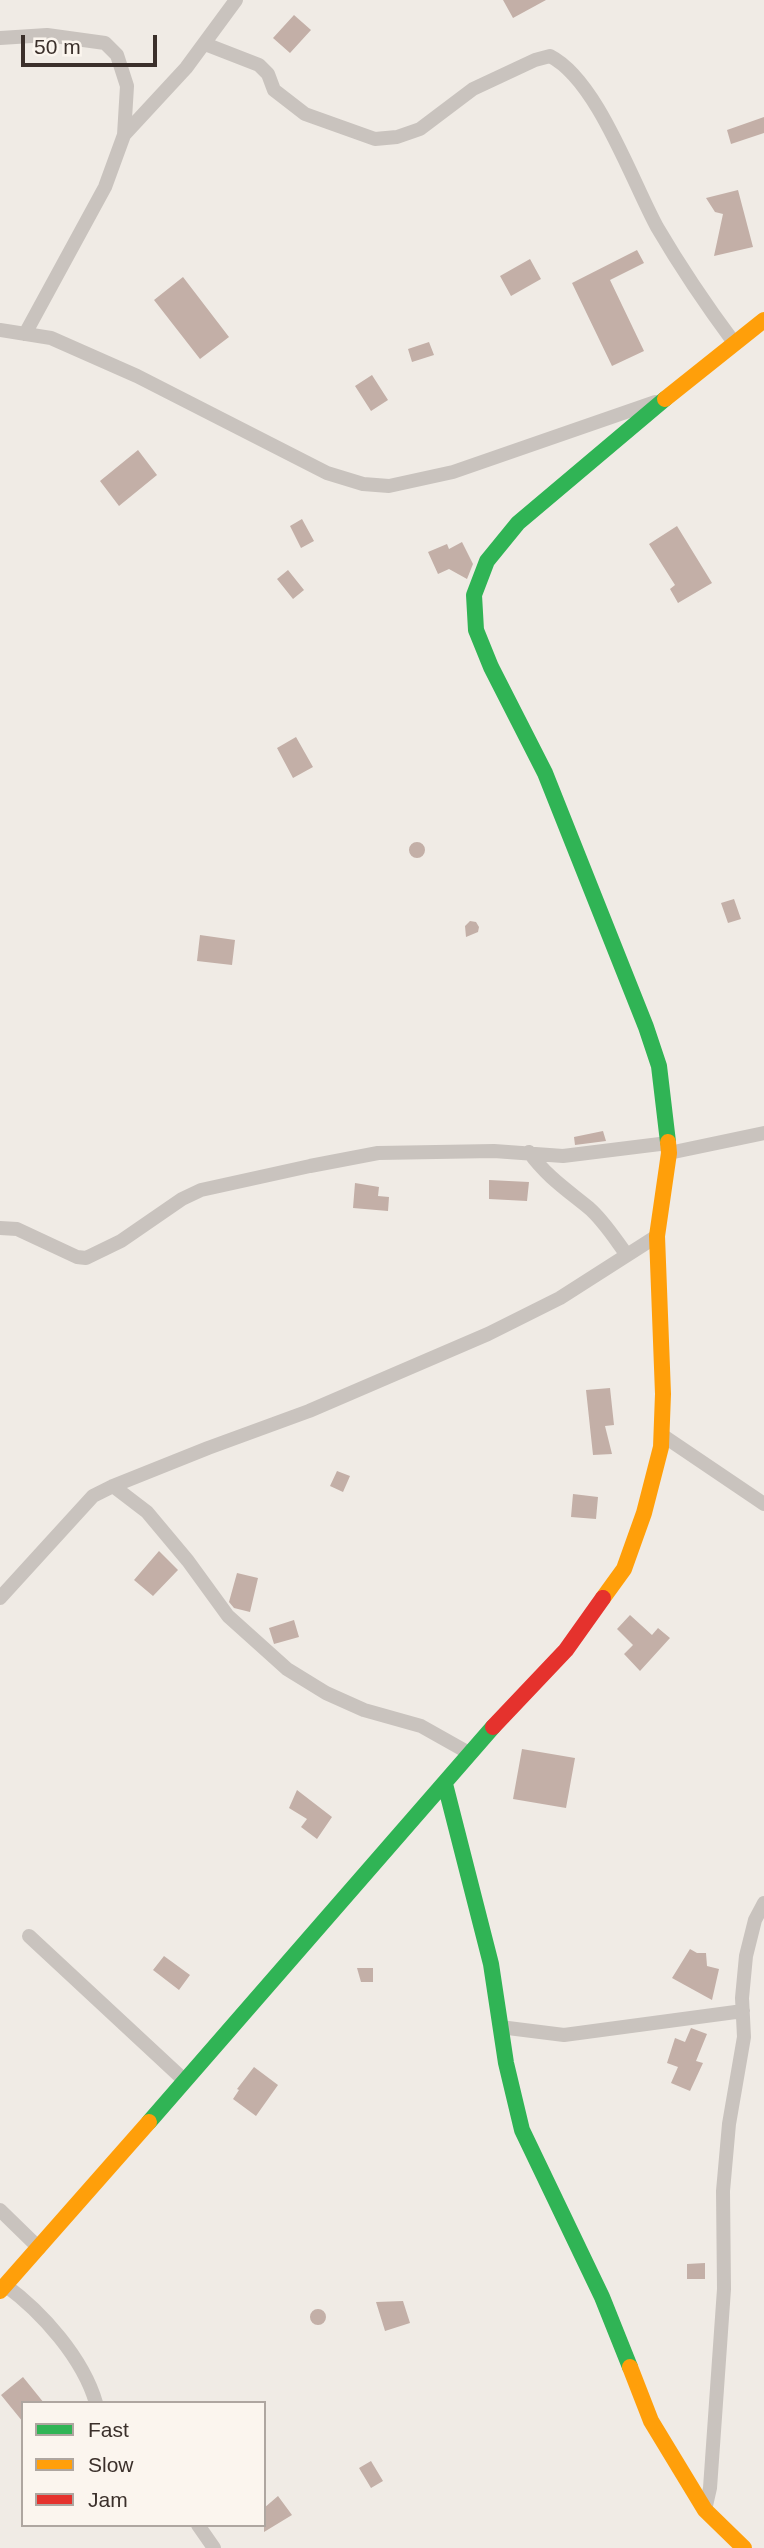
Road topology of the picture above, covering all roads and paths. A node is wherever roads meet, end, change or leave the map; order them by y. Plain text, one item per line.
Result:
1 (236, 0) edge
2 (0, 38) edge
3 (205, 44) junction
4 (124, 135) junction
5 (764, 320) edge
6 (0, 330) edge
7 (25, 334) junction
8 (735, 344) junction
9 (666, 398) junction
10 (764, 1133) edge
11 (669, 1148) junction
12 (529, 1152) junction
13 (0, 1228) edge
14 (657, 1236) junction
15 (627, 1255) junction
16 (662, 1435) junction
17 (113, 1486) junction
18 (764, 1504) edge
19 (0, 1598) edge
20 (469, 1753) junction
21 (445, 1784) junction
22 (764, 1903) edge
23 (29, 1936) dead end
24 (743, 2011) junction
25 (500, 2027) junction
26 (184, 2080) junction
27 (0, 2210) edge
28 (39, 2248) junction
29 (3, 2288) edge
30 (95, 2401) edge
31 (705, 2510) junction
32 (199, 2527) edge
33 (214, 2548) edge
34 (744, 2548) edge

1 - 3 street
2 - 4 street
3 - 4 street
3 - 8 street
4 - 7 street
5 - 8 street
6 - 7 street
7 - 9 street
8 - 9 street
9 - 11 street
10 - 11 street
11 - 12 street
11 - 14 street
12 - 13 street
12 - 15 street
14 - 15 street
14 - 16 street
15 - 17 street
16 - 18 street
16 - 20 street
17 - 19 street
17 - 20 street
20 - 21 street
21 - 25 street
21 - 26 street
22 - 24 street
23 - 26 street
24 - 25 street
24 - 31 street
25 - 31 street
26 - 28 street
27 - 28 street
28 - 29 street
29 - 30 street
31 - 34 street
32 - 33 street

